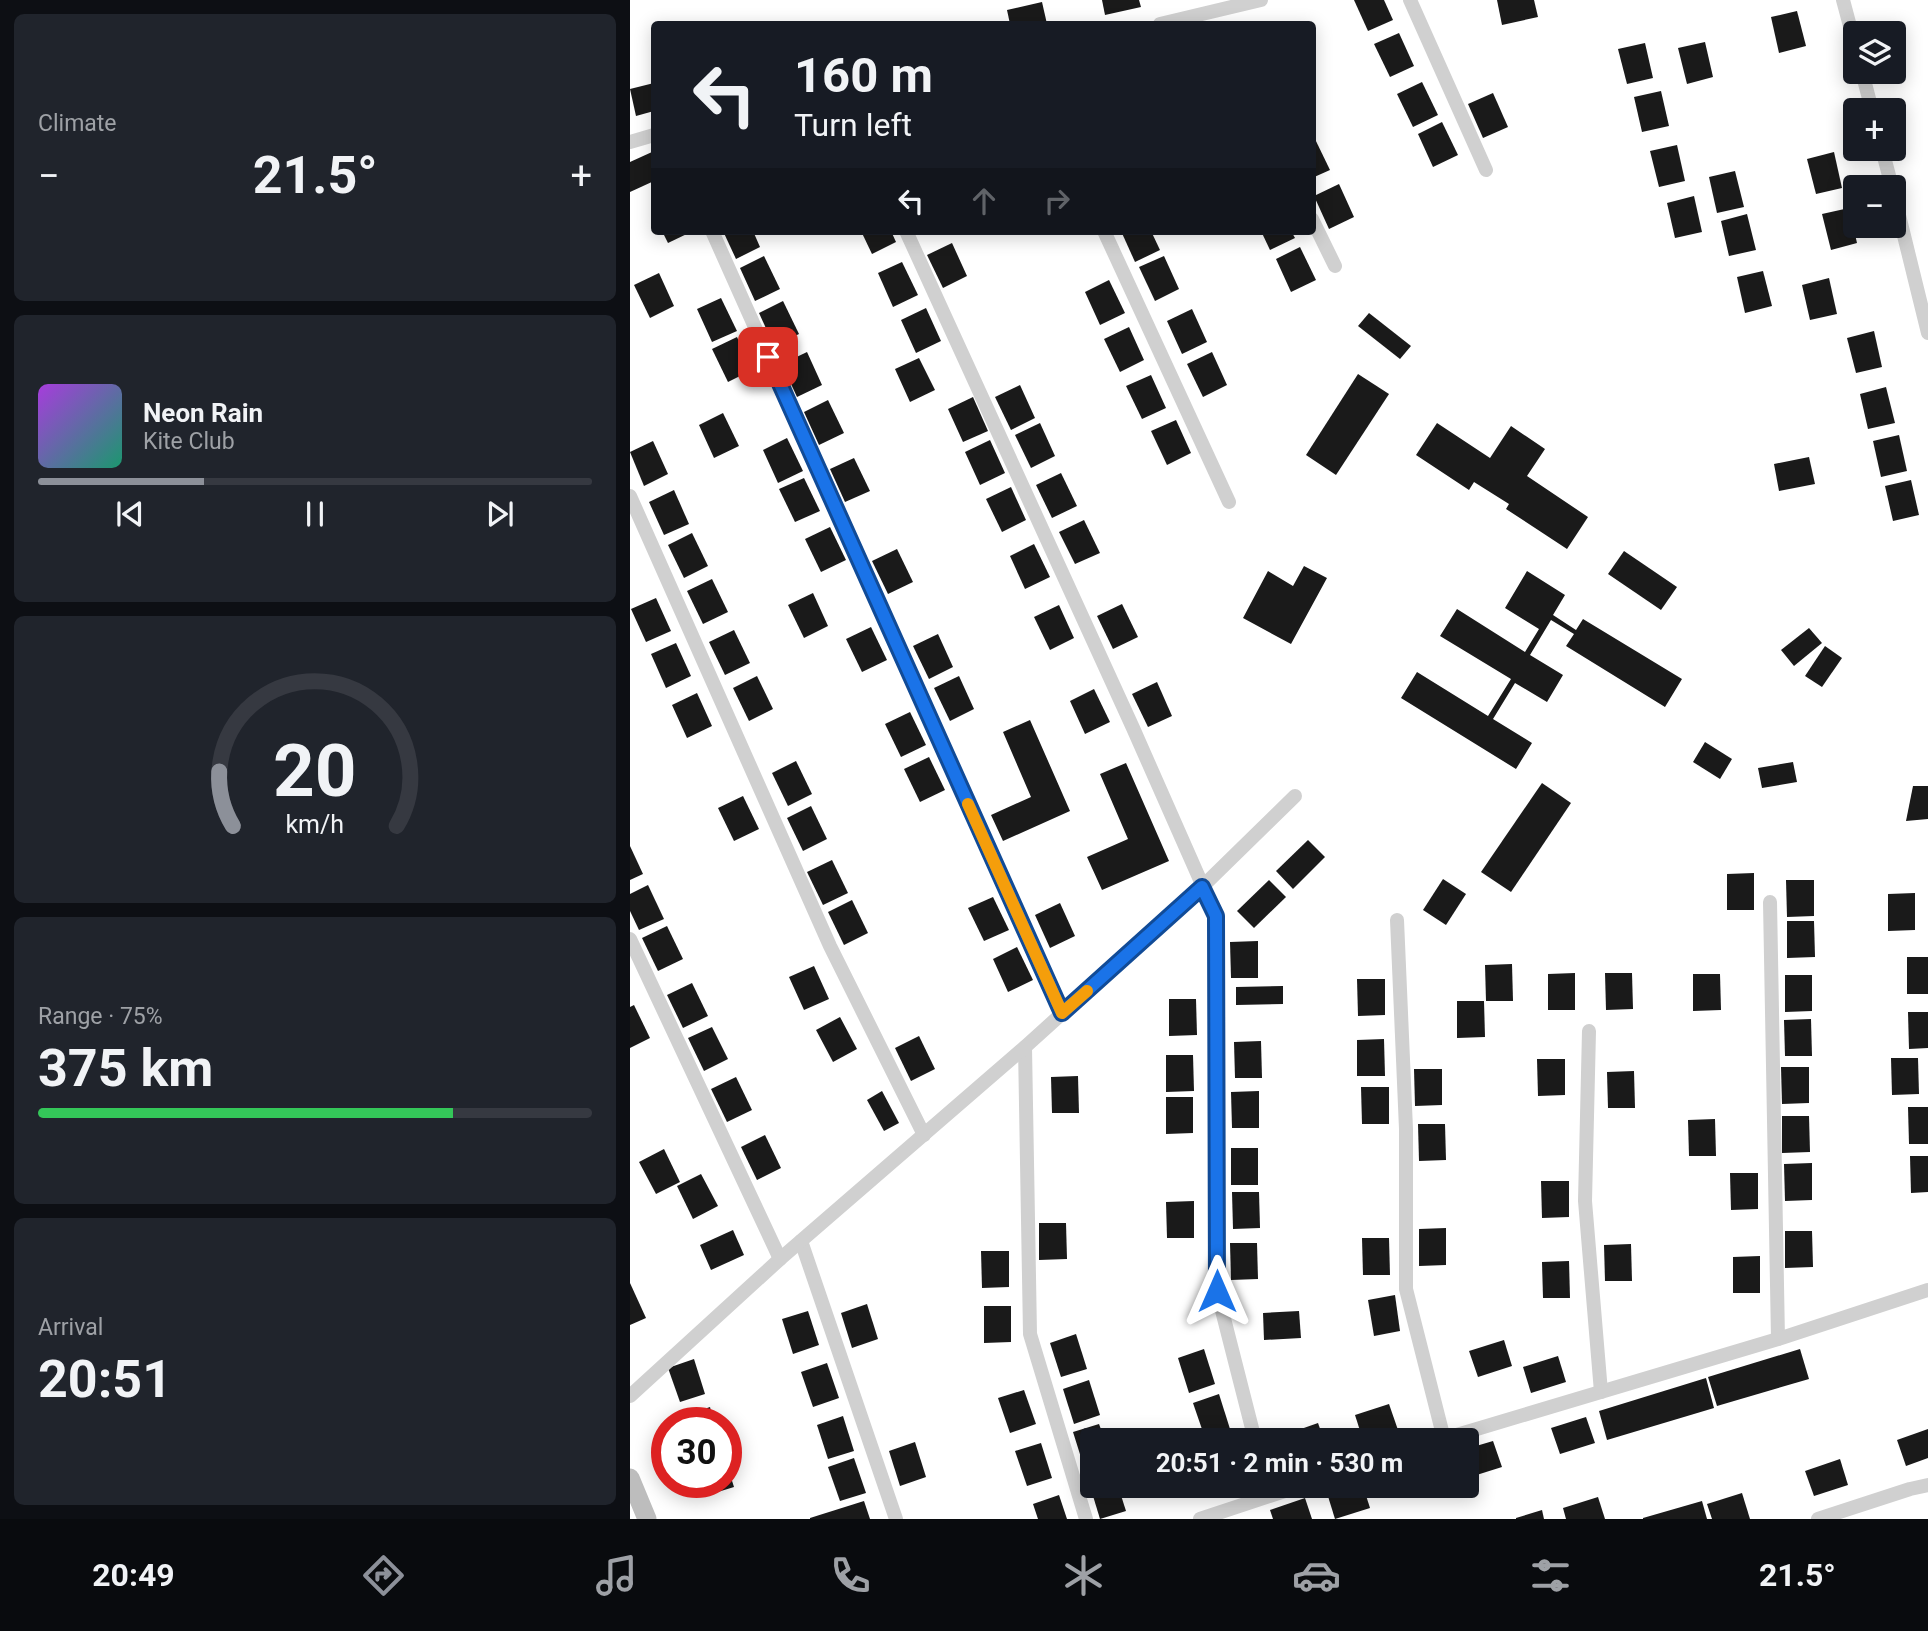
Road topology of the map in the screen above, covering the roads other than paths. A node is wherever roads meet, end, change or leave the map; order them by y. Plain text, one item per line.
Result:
1 (1261, 0) edge
2 (1410, 0) edge
3 (1843, 0) edge
4 (1213, 19) edge
5 (1192, 21) edge
6 (1849, 21) edge
7 (651, 136) edge
8 (630, 142) edge
9 (1486, 170) dead end
10 (1316, 227) edge
11 (714, 235) edge
12 (908, 235) edge
13 (1106, 235) edge
14 (1905, 238) edge
15 (1335, 266) dead end
16 (1928, 333) edge
17 (630, 496) edge
18 (1229, 502) dead end
19 (1294, 796) dead end
20 (1202, 887) junction
21 (1770, 902) dead end
22 (1398, 920) dead end
23 (630, 939) edge
24 (1062, 1013) junction
25 (1589, 1031) dead end
26 (1025, 1047) junction
27 (924, 1135) junction
28 (801, 1241) junction
29 (779, 1259) junction
30 (1928, 1290) edge
31 (1778, 1339) junction
32 (1601, 1392) junction
33 (630, 1396) edge
34 (1252, 1428) edge
35 (1439, 1428) edge
36 (1479, 1428) edge
37 (630, 1478) edge
38 (1928, 1485) edge
39 (1250, 1498) edge
40 (647, 1519) edge
41 (896, 1519) edge
42 (1086, 1519) edge
43 (1200, 1519) edge
44 (1818, 1519) edge

1 - 4 street
2 - 9 street
3 - 6 street
4 - 5 street
7 - 8 street
10 - 15 street
11 - 24 street
12 - 20 street
13 - 18 street
14 - 16 street
17 - 27 street
19 - 20 street
20 - 24 street
20 - 34 street
21 - 31 street
22 - 35 street
23 - 29 street
24 - 26 street
25 - 32 street
26 - 27 street
26 - 42 street
27 - 28 street
28 - 29 street
28 - 41 street
29 - 33 street
30 - 31 street
31 - 32 street
32 - 36 street
37 - 40 street
38 - 44 street
39 - 43 street

